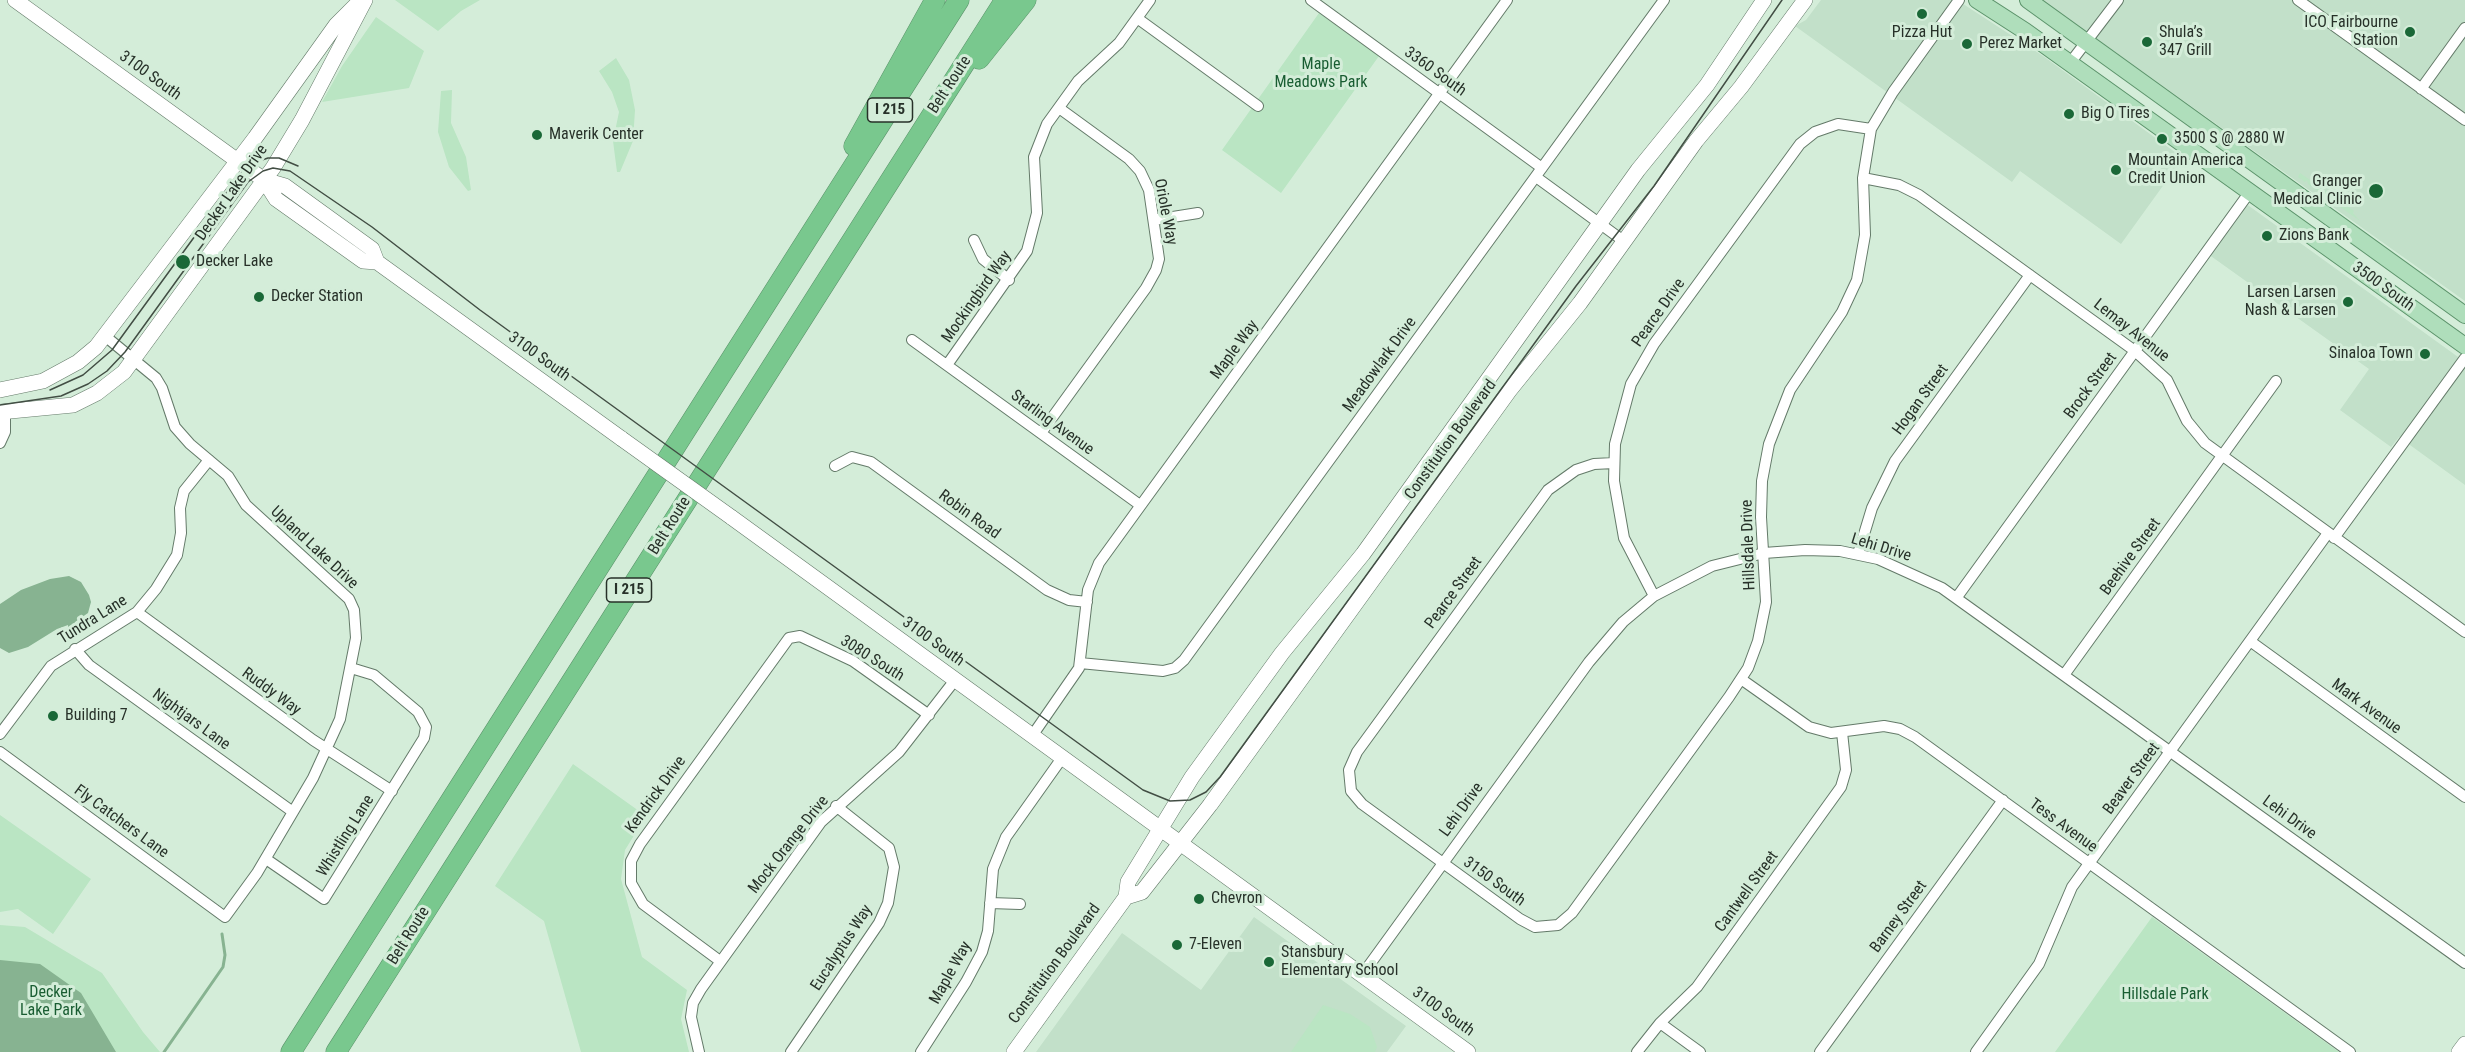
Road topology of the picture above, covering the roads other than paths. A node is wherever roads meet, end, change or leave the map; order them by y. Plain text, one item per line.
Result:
1 (15, 0) edge
2 (364, 0) edge
3 (935, 0) edge
4 (960, 0) edge
5 (1005, 0) edge
6 (1026, 0) edge
7 (1150, 0) edge
8 (1311, 0) edge
9 (1507, 0) edge
10 (1664, 0) edge
11 (1764, 0) edge
12 (1804, 0) edge
13 (1959, 0) edge
14 (1977, 0) edge
15 (2028, 0) edge
16 (2118, 0) edge
17 (2298, 0) edge
18 (1137, 18) junction
19 (2465, 27) edge
20 (2087, 41) junction
21 (2070, 63) junction
22 (2421, 89) junction
23 (1439, 93) junction
24 (1258, 106) dead end
25 (1059, 108) junction
26 (2465, 120) edge
27 (922, 128) junction
28 (1871, 129) junction
29 (237, 161) junction
30 (1539, 172) junction
31 (1863, 178) junction
32 (264, 180) junction
33 (2249, 193) junction
34 (1198, 213) dead end
35 (821, 219) junction
36 (1154, 220) junction
37 (1600, 224) junction
38 (974, 240) dead end
39 (1624, 242) junction
40 (2030, 275) junction
41 (1009, 280) junction
42 (2384, 288) junction
43 (2465, 315) edge
44 (2465, 334) edge
45 (105, 336) junction
46 (912, 340) dead end
47 (2465, 346) edge
48 (2135, 351) junction
49 (2465, 358) edge
50 (135, 359) junction
51 (947, 365) junction
52 (2276, 381) dead end
53 (0, 390) edge
54 (3, 412) edge
55 (1041, 434) junction
56 (0, 443) edge
57 (2222, 456) junction
58 (209, 460) junction
59 (1614, 463) junction
60 (835, 466) dead end
61 (1140, 505) junction
62 (2331, 535) junction
63 (1764, 553) junction
64 (1858, 554) junction
65 (1654, 596) junction
66 (1957, 597) junction
67 (1087, 602) junction
68 (137, 612) junction
69 (2465, 632) edge
70 (794, 635) joint
71 (2250, 641) junction
72 (75, 649) junction
73 (1080, 663) junction
74 (351, 668) junction
75 (2064, 675) junction
76 (955, 680) junction
77 (1741, 680) junction
78 (929, 715) junction
79 (1842, 732) junction
80 (0, 734) edge
81 (1032, 735) junction
82 (328, 750) junction
83 (2170, 751) junction
84 (0, 752) edge
85 (1062, 758) junction
86 (1348, 776) joint
87 (392, 791) junction
88 (2465, 797) edge
89 (2002, 800) junction
90 (836, 806) junction
91 (293, 812) junction
92 (1160, 829) junction
93 (1179, 842) junction
94 (266, 859) junction
95 (1443, 863) junction
96 (2089, 863) junction
97 (1126, 897) junction
98 (990, 903) junction
99 (1020, 904) dead end
100 (225, 917) joint
101 (1552, 927) joint
102 (720, 961) junction
103 (2465, 963) edge
104 (1362, 975) junction
105 (1660, 1023) junction
106 (2465, 1044) edge
107 (1464, 1051) edge
108 (291, 1052) edge
109 (336, 1052) edge
110 (699, 1052) edge
111 (791, 1052) edge
112 (921, 1052) edge
113 (1014, 1052) edge
114 (1637, 1052) edge
115 (1700, 1052) edge
116 (1820, 1052) edge
117 (1976, 1052) edge
118 (2350, 1052) edge
119 (2459, 1052) edge

1 - 29 main road, 3100 South
2 - 29 main road, Decker Lake Drive
2 - 32 main road, Decker Lake Drive
3 - 35 highway
4 - 35 highway, I 215
5 - 27 highway, Belt Route / I 215
6 - 27 highway
7 - 18 street, Mockingbird Way
8 - 23 street, 3360 South
9 - 23 street, Maple Way
10 - 30 street, Meadowlark Drive
11 - 37 main road, Constitution Boulevard
12 - 39 main road, Constitution Boulevard
13 - 28 street, Hillsdale Drive
14 - 21 main road, 3500 South
15 - 20 main road, 3500 South
16 - 20 street
17 - 22 street
18 - 24 street
18 - 25 street, Mockingbird Way
19 - 22 street
20 - 21 street
20 - 43 main road, 3500 South
21 - 33 main road, 3500 South
22 - 26 street
23 - 30 street, 3360 South
23 - 61 street, Maple Way
25 - 36 street, Oriole Way
25 - 41 street, Mockingbird Way
27 - 109 highway, Belt Route / I 215
28 - 31 street, Hillsdale Drive
28 - 59 street, Pearce Drive
29 - 32 main road, 3100 South
29 - 45 main road, Decker Lake Drive
30 - 37 street, 3360 South
30 - 73 street, Meadowlark Drive
31 - 40 street, Lemay Avenue
31 - 63 street, Hillsdale Drive
32 - 50 main road, Decker Lake Drive
32 - 76 main road, 3100 South, bridge
33 - 42 main road, 3500 South
33 - 48 street, Brock Street
34 - 36 street
35 - 108 highway, I 215
36 - 55 street, Oriole Way
37 - 39 street, 3360 South
37 - 92 main road, Constitution Boulevard
38 - 41 street
39 - 93 main road, Constitution Boulevard
40 - 48 street, Lemay Avenue
40 - 64 street, Hogan Street
41 - 51 street, Mockingbird Way
42 - 44 main road
42 - 47 main road, 3500 South
45 - 50 street, Upland Lake Drive
45 - 53 main road, Decker Lake Drive
46 - 51 street, Starling Avenue
48 - 57 street, Lemay Avenue
48 - 66 street, Brock Street
49 - 62 street, Beaver Street
50 - 54 main road, Decker Lake Drive
50 - 58 street, Upland Lake Drive
51 - 55 street, Starling Avenue
52 - 57 street, Beehive Street
54 - 56 street
55 - 61 street, Starling Avenue
57 - 62 street, Lemay Avenue
57 - 75 street, Beehive Street
58 - 68 street, Tundra Lane
58 - 74 street, Upland Lake Drive
59 - 65 street, Pearce Drive
59 - 86 street, Pearce Street
60 - 67 street, Robin Road
61 - 67 street, Maple Way
62 - 69 street, Lemay Avenue
62 - 71 street, Beaver Street
63 - 64 street, Lehi Drive
63 - 65 street, Lehi Drive
63 - 77 street, Hillsdale Drive
64 - 66 street, Lehi Drive
65 - 95 street, Lehi Drive
66 - 75 street, Lehi Drive
67 - 73 street, Maple Way
68 - 72 street, Tundra Lane
68 - 82 street, Ruddy Way
70 - 78 street, 3080 South
70 - 102 street, Kendrick Drive
71 - 83 street, Beaver Street
71 - 88 street, Mark Avenue
72 - 80 street, Tundra Lane
72 - 91 street, Nightjars Lane
73 - 81 street, Maple Way
74 - 82 street, Upland Lake Drive
74 - 87 street, Whistling Lane
75 - 83 street, Lehi Drive
76 - 78 street, Mock Orange Drive
76 - 81 main road, 3100 South
77 - 79 street, Tess Avenue
77 - 101 street, Hillsdale Drive
78 - 90 street, Mock Orange Drive
79 - 89 street, Tess Avenue
79 - 105 street, Cantwell Street
81 - 85 main road, 3100 South
82 - 87 street, Ruddy Way
82 - 91 street, Upland Lake Drive
83 - 96 street, Beaver Street
83 - 103 street, Lehi Drive
84 - 100 street, Fly Catchers Lane
85 - 92 main road, 3100 South
85 - 98 street, Maple Way
86 - 95 street, 3150 South
87 - 94 street, Whistling Lane
89 - 96 street, Tess Avenue
89 - 116 street, Barney Street
90 - 102 street, Mock Orange Drive
90 - 111 street, Eucalyptus Way
91 - 94 street, Upland Lake Drive
92 - 93 main road, 3100 South
92 - 97 main road, Constitution Boulevard
93 - 97 main road, Constitution Boulevard
93 - 104 main road, 3100 South
94 - 100 street, Upland Lake Drive
95 - 101 street, 3150 South
95 - 104 street, Lehi Drive
96 - 117 street, Beaver Street
96 - 118 street, Tess Avenue
97 - 113 main road, Constitution Boulevard
98 - 99 street
98 - 112 street, Maple Way
102 - 110 street, Mock Orange Drive
104 - 107 main road, 3100 South
105 - 114 street, Cantwell Street
105 - 115 street
106 - 119 main road

